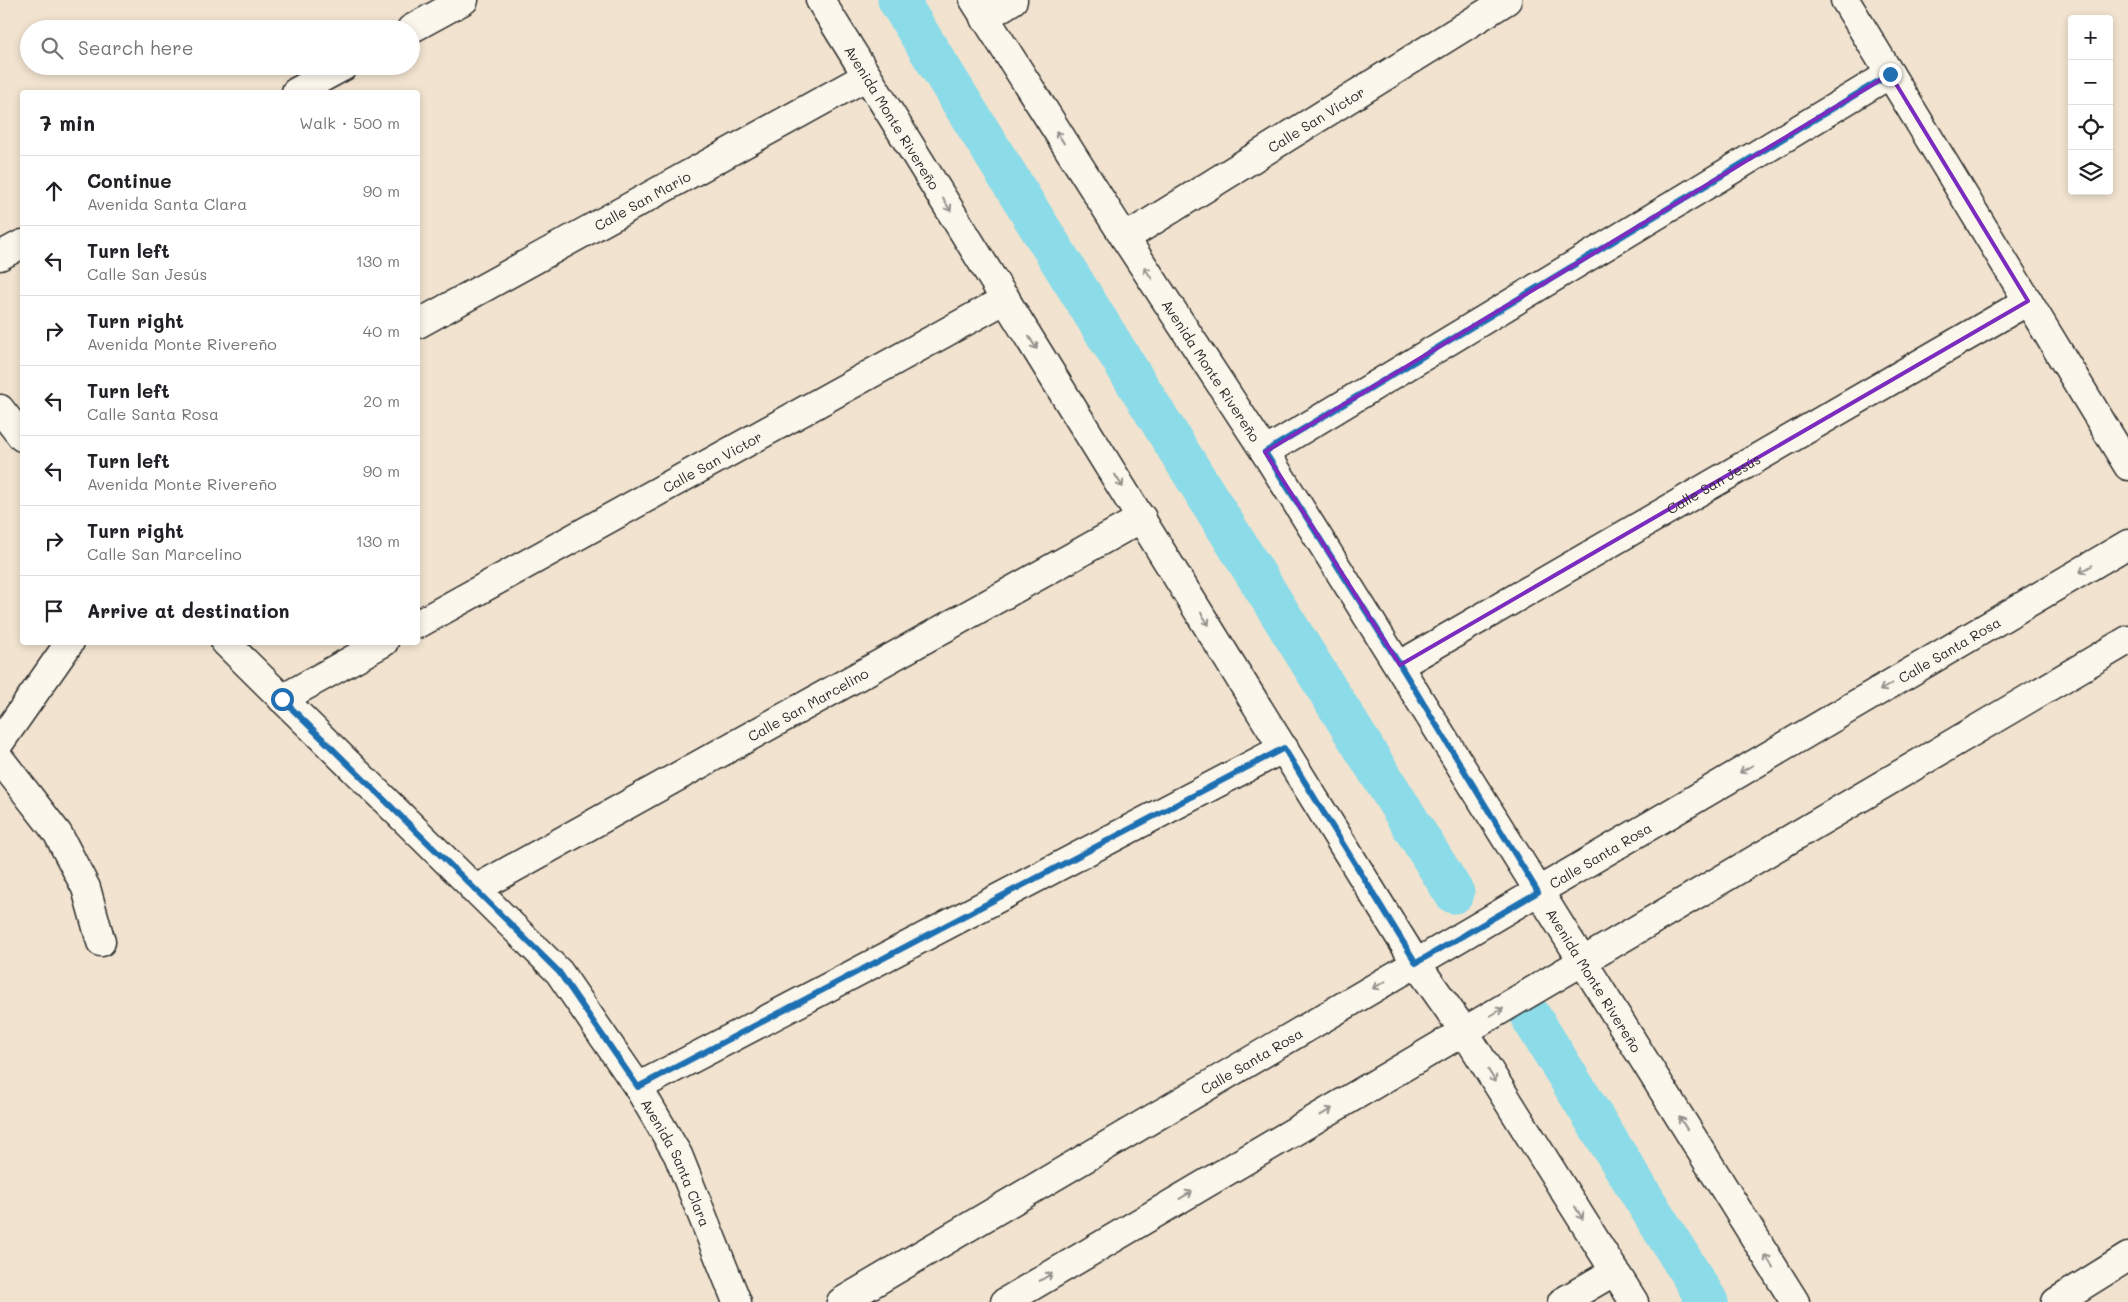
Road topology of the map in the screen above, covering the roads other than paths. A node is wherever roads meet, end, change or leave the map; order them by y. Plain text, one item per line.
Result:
1 (464, 0) edge
2 (820, 0) edge
3 (1012, 0) edge
4 (1507, 0) edge
5 (1845, 0) edge
6 (979, 9) edge
7 (420, 24) edge
8 (1890, 74) junction
9 (327, 75) edge
10 (867, 76) junction
11 (300, 90) edge
12 (1125, 238) junction
13 (20, 245) edge
14 (0, 256) edge
15 (1006, 299) junction
16 (2028, 301) junction
17 (420, 323) edge
18 (0, 409) edge
19 (20, 434) edge
20 (1265, 452) junction
21 (2128, 466) edge
22 (1142, 518) junction
23 (2128, 544) edge
24 (420, 623) edge
25 (2128, 640) edge
26 (68, 645) edge
27 (228, 645) edge
28 (379, 645) edge
29 (1400, 665) junction
30 (282, 699) junction
31 (0, 742) edge
32 (1284, 748) junction
33 (0, 759) edge
34 (474, 890) junction
35 (1538, 892) junction
36 (101, 942) dead end
37 (1583, 962) junction
38 (1416, 963) junction
39 (1464, 1031) junction
40 (638, 1087) junction
41 (2128, 1257) edge
42 (1615, 1271) junction
43 (737, 1302) edge
44 (841, 1302) edge
45 (1004, 1302) edge
46 (1562, 1302) edge
47 (1634, 1302) edge
48 (1795, 1302) edge
49 (2056, 1302) edge

1 - 7 street
2 - 10 street, Avenida Monte Rivereño
3 - 6 street
4 - 12 street, Calle San Victor
5 - 8 street
12 -> 6 street, Avenida Monte Rivereño
8 - 16 street
8 - 20 street
9 - 11 street
10 -> 15 street, Avenida Monte Rivereño
10 - 17 street, Calle San Mario
20 -> 12 street, Avenida Monte Rivereño
13 - 14 street
15 -> 22 street, Avenida Monte Rivereño
15 - 24 street, Calle San Victor
16 - 21 street
16 - 29 street, Calle San Jesús
18 - 19 street
20 - 29 street, Avenida Monte Rivereño
22 -> 32 street, Avenida Monte Rivereño
22 - 34 street, Calle San Marcelino
23 -> 35 street, Calle Santa Rosa
25 - 37 street
26 - 31 street
27 - 30 street, Avenida Santa Clara
28 - 30 street
29 - 35 street, Avenida Monte Rivereño
30 - 34 street, Avenida Santa Clara
32 - 38 street, Avenida Monte Rivereño
32 - 40 street
33 - 36 street
34 - 40 street, Avenida Santa Clara
35 - 37 street, Avenida Monte Rivereño
35 - 38 street, Calle Santa Rosa
39 -> 37 street
48 -> 37 street, Avenida Monte Rivereño
38 - 39 street, Avenida Monte Rivereño
38 -> 44 street, Calle Santa Rosa
39 -> 42 street, Avenida Monte Rivereño
45 -> 39 street
40 - 43 street, Avenida Santa Clara
41 - 49 street
42 - 46 street
42 - 47 street, Avenida Monte Rivereño

